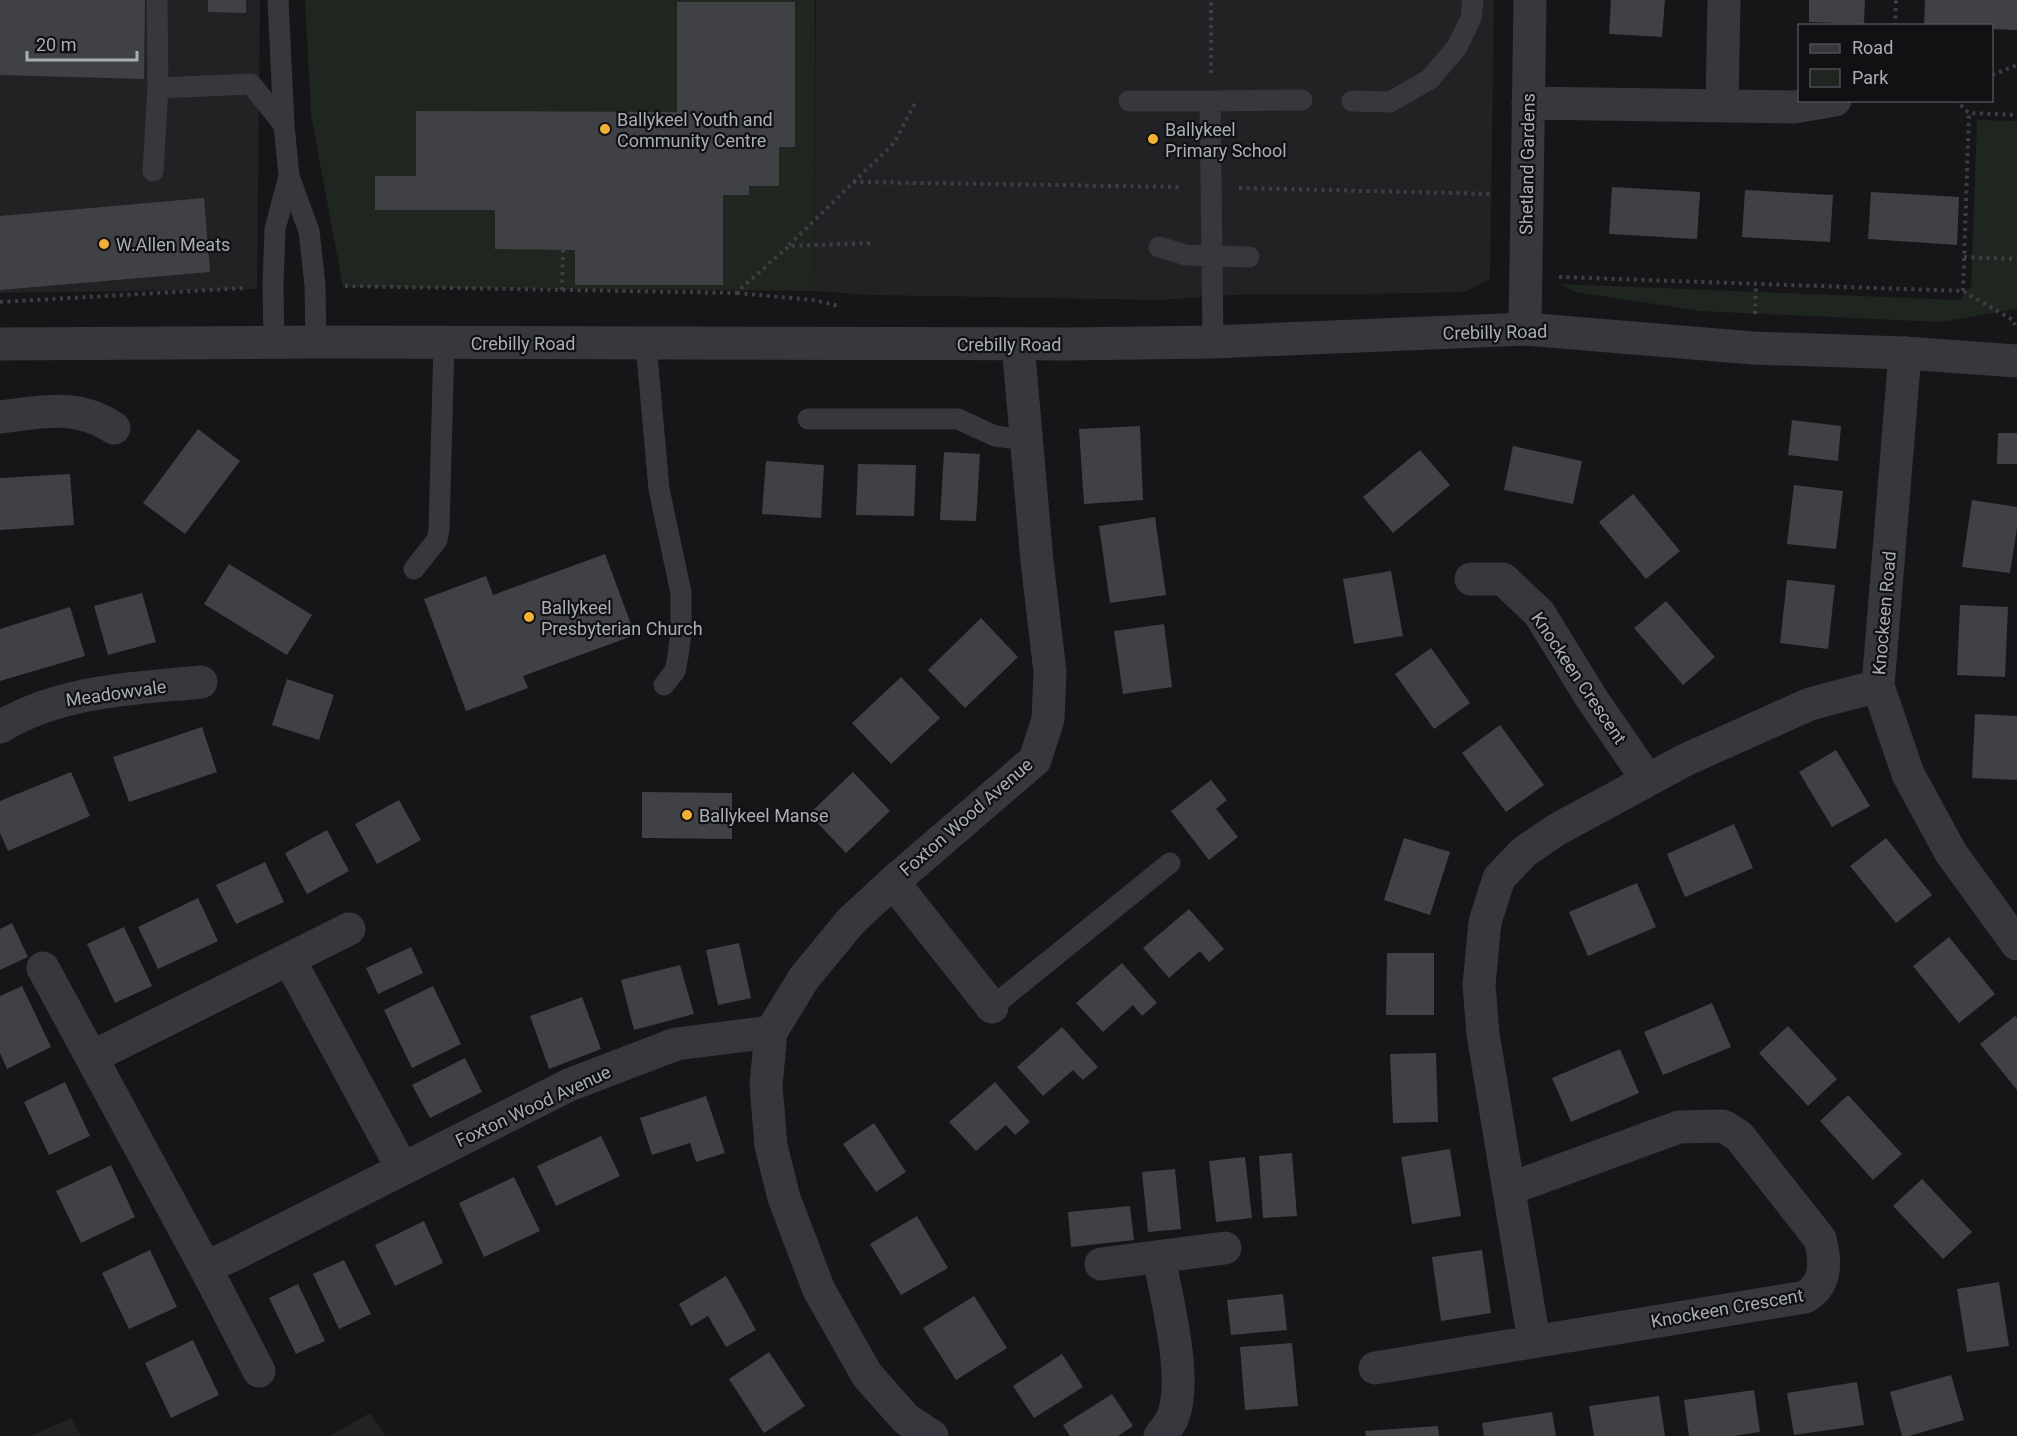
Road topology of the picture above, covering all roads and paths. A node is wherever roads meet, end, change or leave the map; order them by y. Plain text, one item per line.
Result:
1 (157, 0) edge
2 (278, 0) edge
3 (1211, 0) edge
4 (1473, 0) edge
5 (1530, 0) edge
6 (1724, 0) edge
7 (1896, 0) edge
8 (1895, 24) edge
9 (2017, 65) edge
10 (1993, 75) edge
11 (158, 88) junction
12 (1302, 100) dead end
13 (1129, 101) dead end
14 (1210, 101) junction
15 (1352, 101) dead end
16 (1823, 102) edge
17 (1957, 102) edge
18 (915, 103) dead end
19 (1528, 103) junction
20 (1722, 105) junction
21 (1970, 113) junction
22 (2017, 115) edge
23 (284, 125) junction
24 (153, 171) dead end
25 (289, 176) junction
26 (872, 243) dead end
27 (789, 246) junction
28 (1159, 247) dead end
29 (563, 250) dead end
30 (1212, 256) junction
31 (1249, 257) dead end
32 (1964, 257) junction
33 (2017, 259) edge
34 (1526, 276) junction
35 (315, 285) junction
36 (273, 286) junction
37 (562, 290) junction
38 (1963, 291) junction
39 (0, 302) edge
40 (1525, 328) junction
41 (2017, 331) edge
42 (274, 342) junction
43 (316, 342) junction
44 (1213, 342) junction
45 (444, 343) junction
46 (0, 344) edge
47 (646, 344) junction
48 (1018, 344) junction
49 (1905, 353) junction
50 (2017, 361) edge
51 (0, 417) edge
52 (808, 419) dead end
53 (114, 428) dead end
54 (1027, 440) junction
55 (414, 569) dead end
56 (1471, 579) dead end
57 (201, 682) dead end
58 (664, 685) dead end
59 (1878, 686) junction
60 (0, 726) edge
61 (1647, 779) junction
62 (1170, 863) dead end
63 (893, 882) junction
64 (349, 929) dead end
65 (2017, 944) edge
66 (289, 958) junction
67 (44, 968) dead end
68 (992, 1006) joint
69 (771, 1032) junction
70 (92, 1057) junction
71 (402, 1168) junction
72 (1509, 1190) junction
73 (1225, 1248) dead end
74 (1159, 1257) junction
75 (1101, 1264) dead end
76 (205, 1266) junction
77 (1534, 1341) junction
78 (1375, 1368) dead end
79 (258, 1371) dead end
80 (932, 1436) edge
81 (1160, 1436) edge

1 - 11 lane
2 - 23 lane
3 - 14 path
4 - 15 lane
5 - 19 street, Shetland Gardens
6 - 20 street
7 - 8 path
9 - 10 path
11 - 23 lane
11 - 24 lane
12 - 14 lane
13 - 14 lane
14 - 30 lane
16 - 20 street
17 - 21 path
18 - 27 path
19 - 20 street
19 - 34 street, Shetland Gardens
21 - 22 path
21 - 32 path
23 - 25 lane
25 - 35 lane
25 - 36 lane
26 - 27 path
27 - 37 path
28 - 30 lane
29 - 37 path
30 - 31 lane
30 - 44 lane
32 - 33 path
32 - 38 path
34 - 38 path
34 - 40 street, Shetland Gardens
35 - 37 path
35 - 43 lane
36 - 39 path
36 - 42 lane
38 - 41 path
40 - 44 street, Crebilly Road
40 - 49 street, Crebilly Road
42 - 43 street, Crebilly Road
42 - 46 street, Crebilly Road
43 - 45 street, Crebilly Road
44 - 48 street, Crebilly Road
45 - 47 street, Crebilly Road
45 - 55 lane
47 - 48 street, Crebilly Road
47 - 58 lane
48 - 54 street, Foxton Wood Avenue
49 - 50 street, Crebilly Road
49 - 59 street, Knockeen Road
51 - 53 street
52 - 54 lane
54 - 63 street, Foxton Wood Avenue
56 - 61 street, Knockeen Crescent
57 - 60 street, Meadowvale
59 - 61 street
59 - 65 street, Knockeen Road
61 - 72 street
62 - 68 lane
63 - 68 street
63 - 69 street, Foxton Wood Avenue
64 - 66 street
66 - 70 street
66 - 71 street
67 - 70 street
69 - 71 street, Foxton Wood Avenue
69 - 80 street, Foxton Wood Avenue
70 - 76 street
71 - 76 street, Foxton Wood Avenue
72 - 77 street
72 - 77 street, Knockeen Crescent
73 - 74 street
74 - 75 street
74 - 81 street
76 - 79 street
77 - 78 street, Knockeen Crescent

